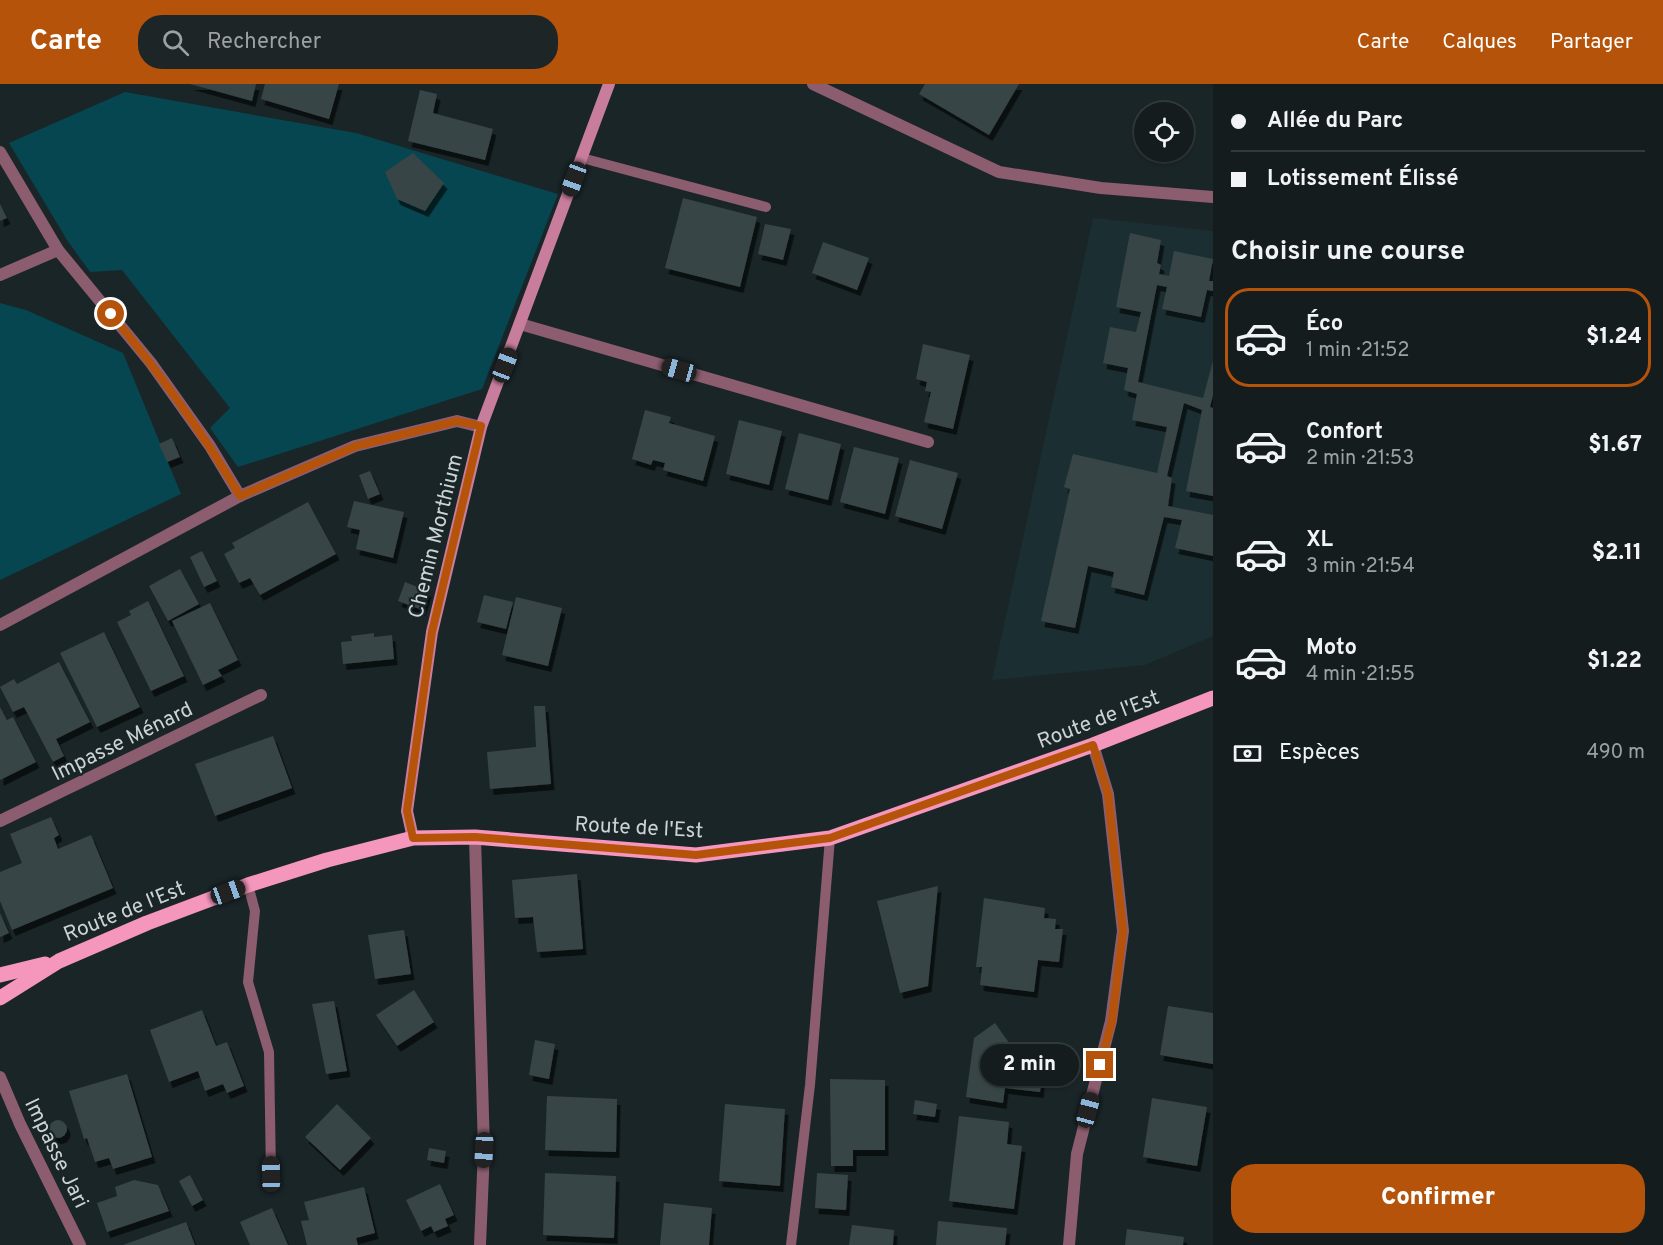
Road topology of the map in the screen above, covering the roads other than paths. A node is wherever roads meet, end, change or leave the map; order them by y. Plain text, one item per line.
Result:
1 (609, 84) edge
2 (813, 84) edge
3 (0, 152) edge
4 (582, 158) junction
5 (1213, 197) edge
6 (766, 207) dead end
7 (58, 250) junction
8 (0, 275) edge
9 (520, 324) junction
10 (481, 426) junction
11 (928, 442) dead end
12 (240, 496) junction
13 (0, 626) edge
14 (261, 695) dead end
15 (1213, 698) edge
16 (1093, 745) junction
17 (0, 821) edge
18 (475, 837) junction
19 (413, 838) junction
20 (830, 838) junction
21 (248, 885) junction
22 (59, 961) junction
23 (0, 975) edge
24 (0, 998) edge
25 (0, 1077) edge
26 (271, 1174) dead end
27 (80, 1245) edge
28 (480, 1245) edge
29 (791, 1245) edge
30 (1069, 1245) edge

1 - 4 street, Chemin Morthium
2 - 5 street
3 - 7 street
4 - 6 lane
4 - 9 street, Chemin Morthium
7 - 8 street
7 - 12 street
9 - 10 street, Chemin Morthium
9 - 11 street
10 - 12 street
10 - 19 street, Chemin Morthium
12 - 13 street
14 - 17 street, Impasse Ménard
15 - 16 main road, Route de l'Est
16 - 20 main road, Route de l'Est
16 - 30 street
18 - 19 main road, Route de l'Est
18 - 20 main road, Route de l'Est
18 - 28 street
19 - 21 main road, Route de l'Est
20 - 29 lane
21 - 22 main road, Route de l'Est
21 - 26 lane
22 - 23 main road, Route de l'Est
22 - 24 main road, Route de l'Est
25 - 27 street, Impasse Jari

